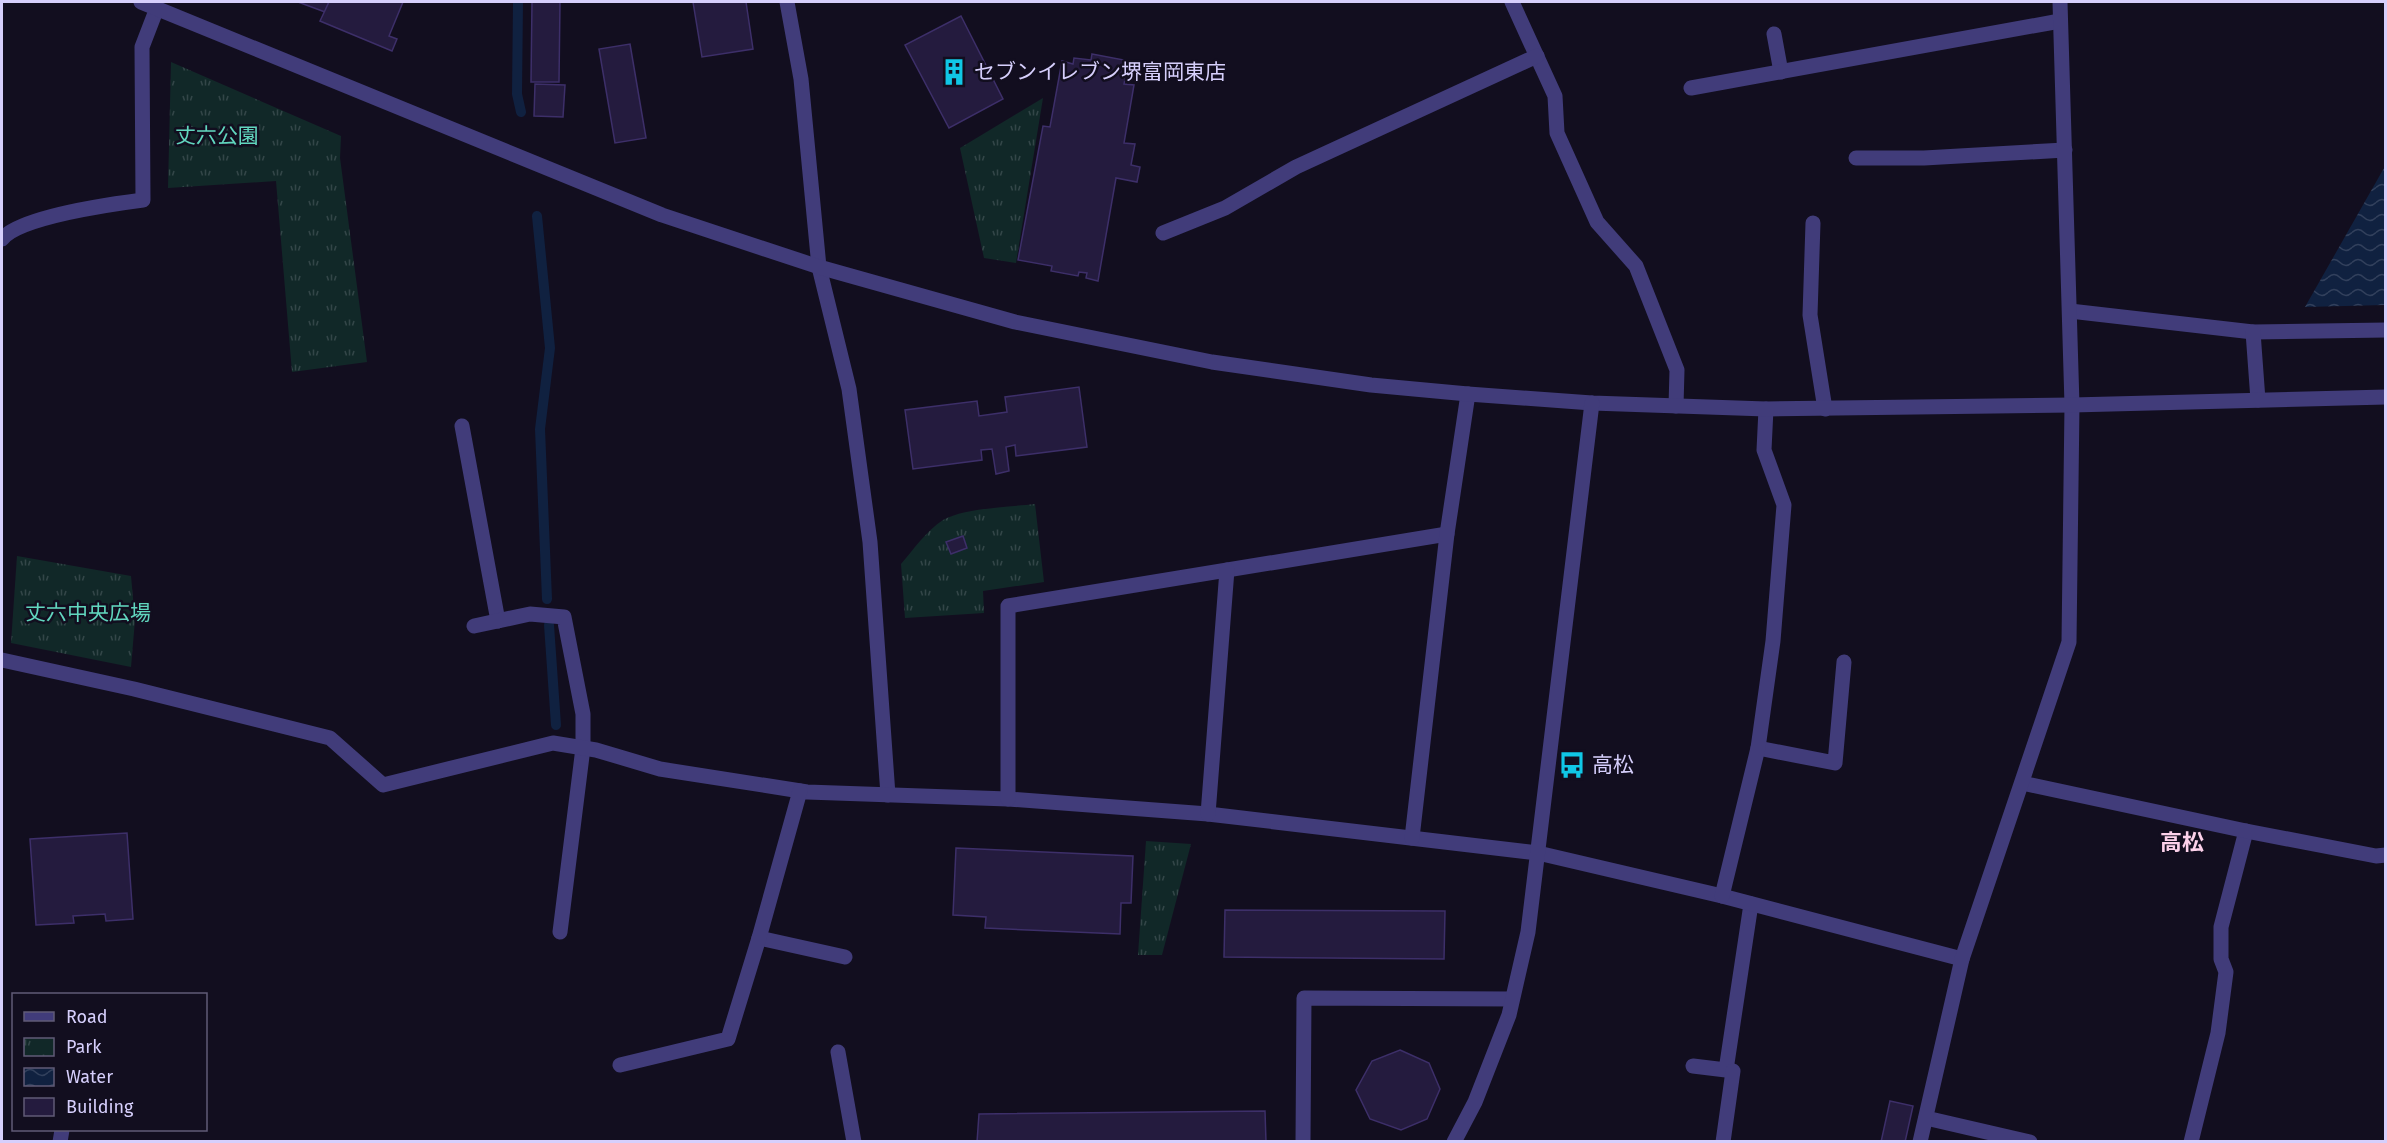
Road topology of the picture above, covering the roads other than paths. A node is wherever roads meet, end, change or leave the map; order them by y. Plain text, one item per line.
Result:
1 (141, 2) edge
2 (787, 2) edge
3 (1512, 2) edge
4 (2060, 2) edge
5 (157, 8) junction
6 (2060, 21) junction
7 (1774, 34) dead end
8 (1537, 56) junction
9 (1781, 72) junction
10 (1691, 88) dead end
11 (2065, 150) junction
12 (1856, 158) dead end
13 (1813, 223) dead end
14 (1163, 233) dead end
15 (2, 238) edge
16 (819, 267) junction
17 (2070, 311) junction
18 (2385, 330) edge
19 (2253, 332) junction
20 (1468, 394) junction
21 (2385, 397) edge
22 (2258, 400) junction
23 (1592, 403) junction
24 (2072, 405) junction
25 (1676, 406) junction
26 (1766, 409) junction
27 (1826, 409) junction
28 (462, 426) dead end
29 (1447, 534) junction
30 (1227, 570) junction
31 (498, 621) junction
32 (474, 626) dead end
33 (2, 660) edge
34 (1844, 662) dead end
35 (583, 748) junction
36 (1758, 748) junction
37 (2022, 783) junction
38 (800, 791) junction
39 (888, 795) junction
40 (1008, 799) junction
41 (1208, 814) junction
42 (2246, 831) junction
43 (1412, 838) junction
44 (1538, 853) junction
45 (2385, 855) edge
46 (1722, 896) junction
47 (1751, 904) junction
48 (560, 932) dead end
49 (759, 938) junction
50 (845, 957) dead end
51 (1962, 959) junction
52 (1512, 999) junction
53 (838, 1052) dead end
54 (620, 1065) dead end
55 (1693, 1066) dead end
56 (1733, 1071) dead end
57 (1926, 1118) junction
58 (1460, 1138) edge
59 (854, 1142) edge
60 (1303, 1142) edge
61 (1722, 1142) edge
62 (1920, 1142) edge
63 (2030, 1142) edge
64 (2191, 1142) edge

1 - 5 street
2 - 16 street
3 - 8 street
4 - 6 street
5 - 15 street
5 - 16 street
6 - 9 street
6 - 11 street
7 - 9 street
8 - 14 street
8 - 25 street
9 - 10 street
11 - 12 street
11 - 17 street
13 - 27 street
16 - 20 street
16 - 39 street
17 - 19 street
17 - 24 street
18 - 19 street
19 - 22 street
20 - 23 street
20 - 29 street
21 - 22 street
22 - 24 street
23 - 25 street
23 - 44 street
24 - 27 street
24 - 37 street
25 - 26 street
26 - 27 street
26 - 36 street
28 - 31 street
29 - 30 street
29 - 43 street
30 - 40 street
30 - 41 street
31 - 32 street
31 - 35 street
33 - 35 street
34 - 36 street
35 - 38 street
35 - 48 street
36 - 46 street
37 - 42 street
37 - 51 street
38 - 39 street
38 - 49 street
39 - 40 street
40 - 41 street
41 - 43 street
42 - 45 street
42 - 64 street
43 - 44 street
44 - 46 street
44 - 52 street
46 - 47 street
47 - 51 street
47 - 55 street
49 - 50 street
49 - 54 street
51 - 57 street
52 - 58 street
52 - 60 street
53 - 59 street
56 - 61 street
57 - 62 street
57 - 63 street

